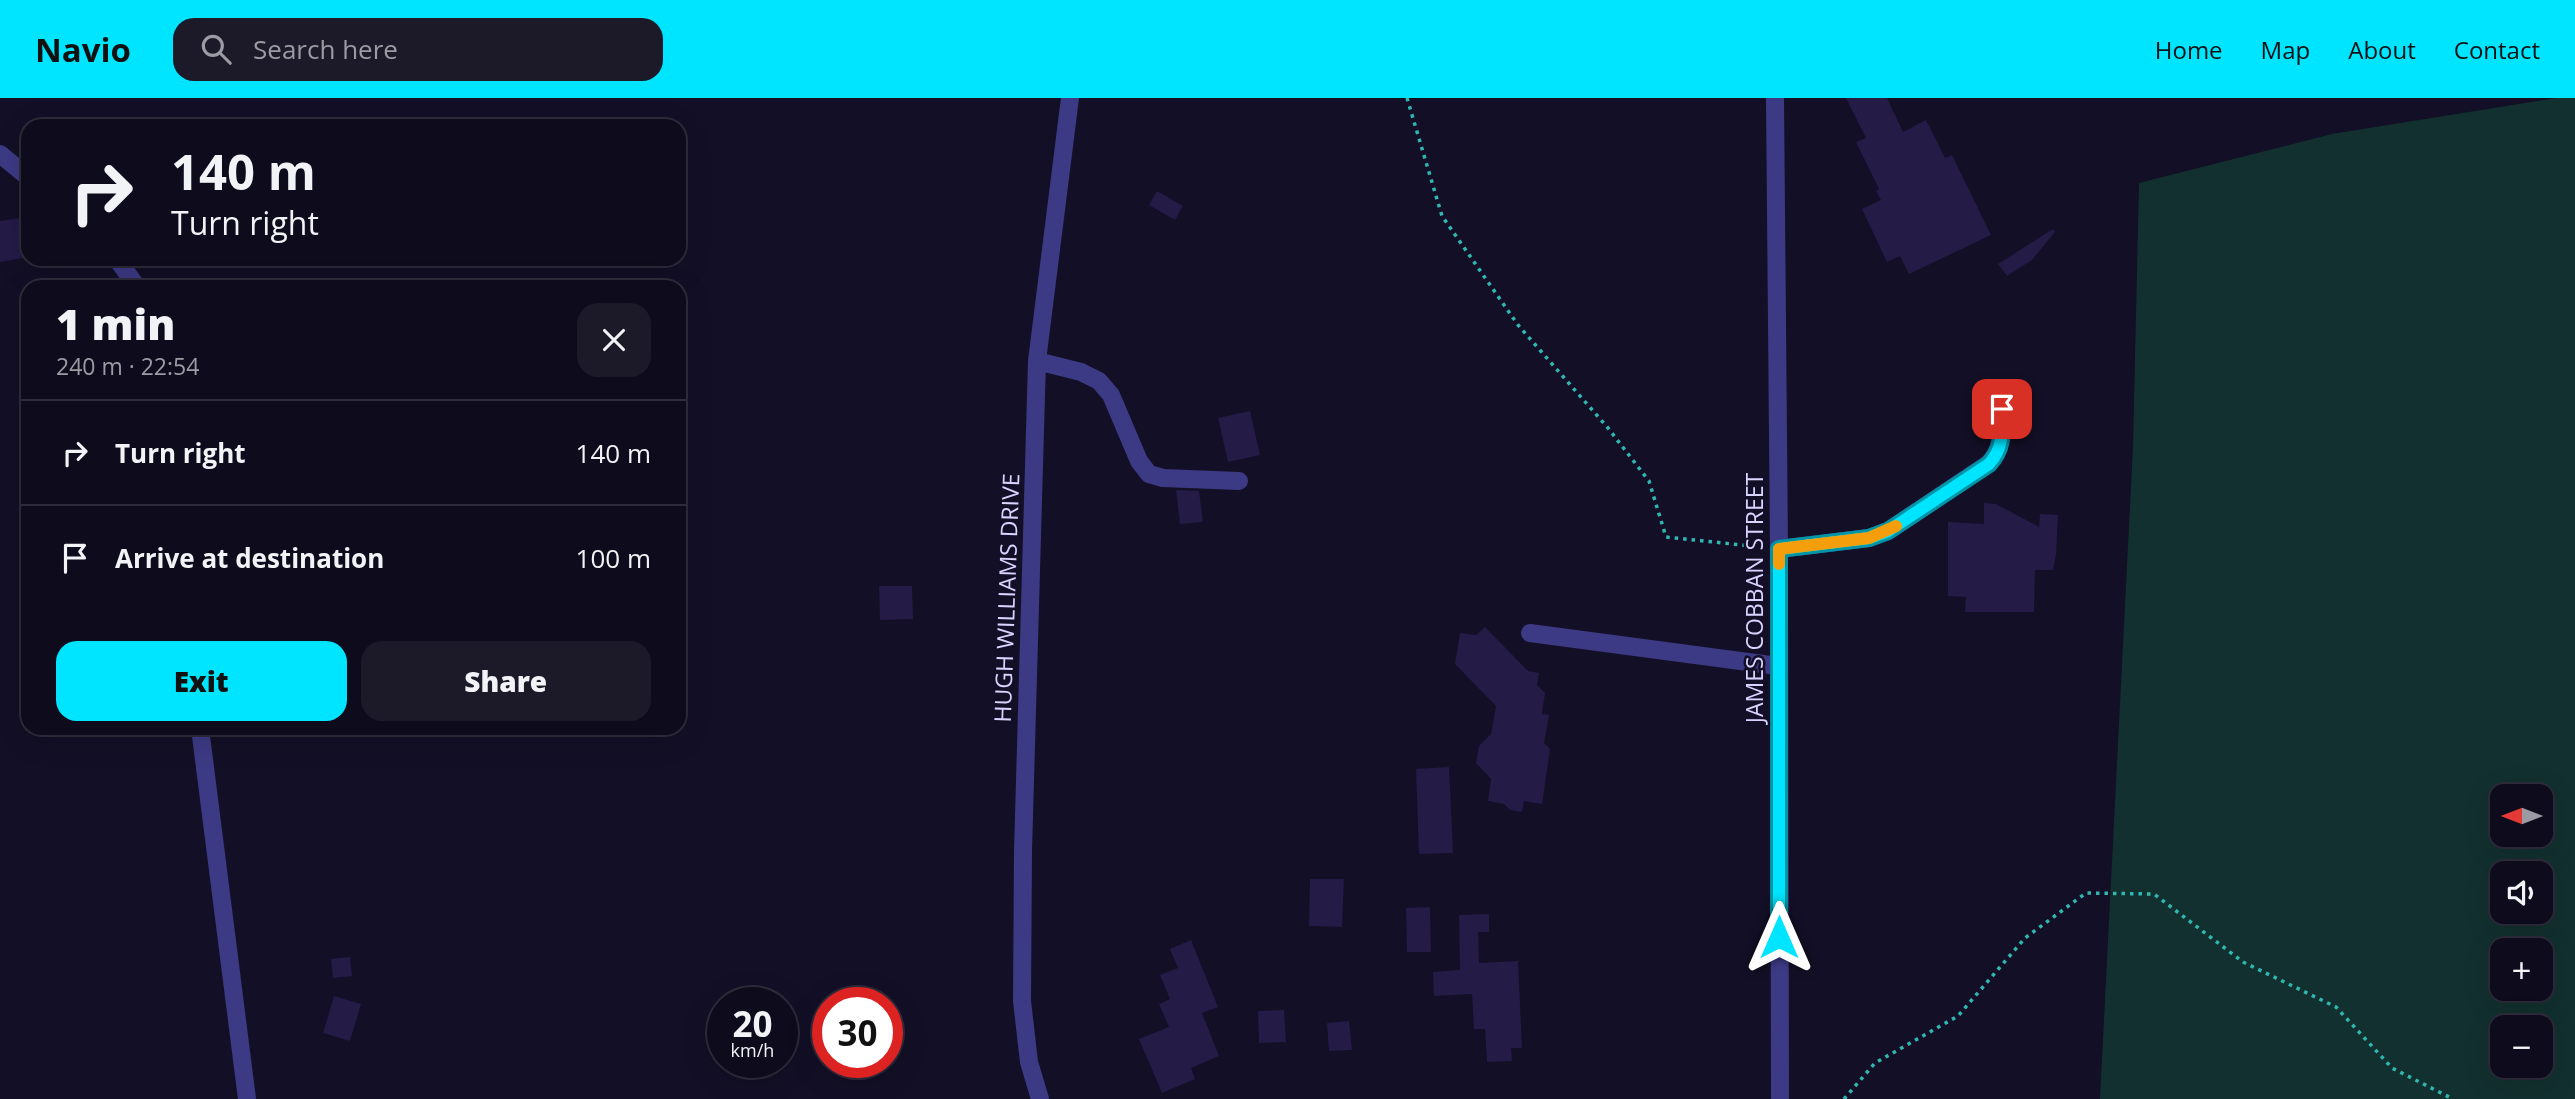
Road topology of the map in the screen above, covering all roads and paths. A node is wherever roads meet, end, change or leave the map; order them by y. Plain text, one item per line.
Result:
1 (1070, 98) edge
2 (1407, 98) edge
3 (1775, 98) edge
4 (0, 154) edge
5 (21, 171) edge
6 (1037, 361) junction
7 (2002, 409) dead end
8 (1239, 481) dead end
9 (1779, 549) junction
10 (1530, 633) dead end
11 (1778, 666) junction
12 (201, 735) edge
13 (247, 1099) edge
14 (1040, 1099) edge
15 (1780, 1099) edge
16 (1844, 1099) edge
17 (2453, 1099) edge

1 - 6 street, HUGH WILLIAMS DRIVE
2 - 9 path
3 - 9 street, JAMES COBBAN STREET
4 - 5 street
6 - 8 street
6 - 14 street, HUGH WILLIAMS DRIVE
7 - 9 street
9 - 11 street, JAMES COBBAN STREET
10 - 11 street
11 - 15 street, JAMES COBBAN STREET
12 - 13 street
16 - 17 path

